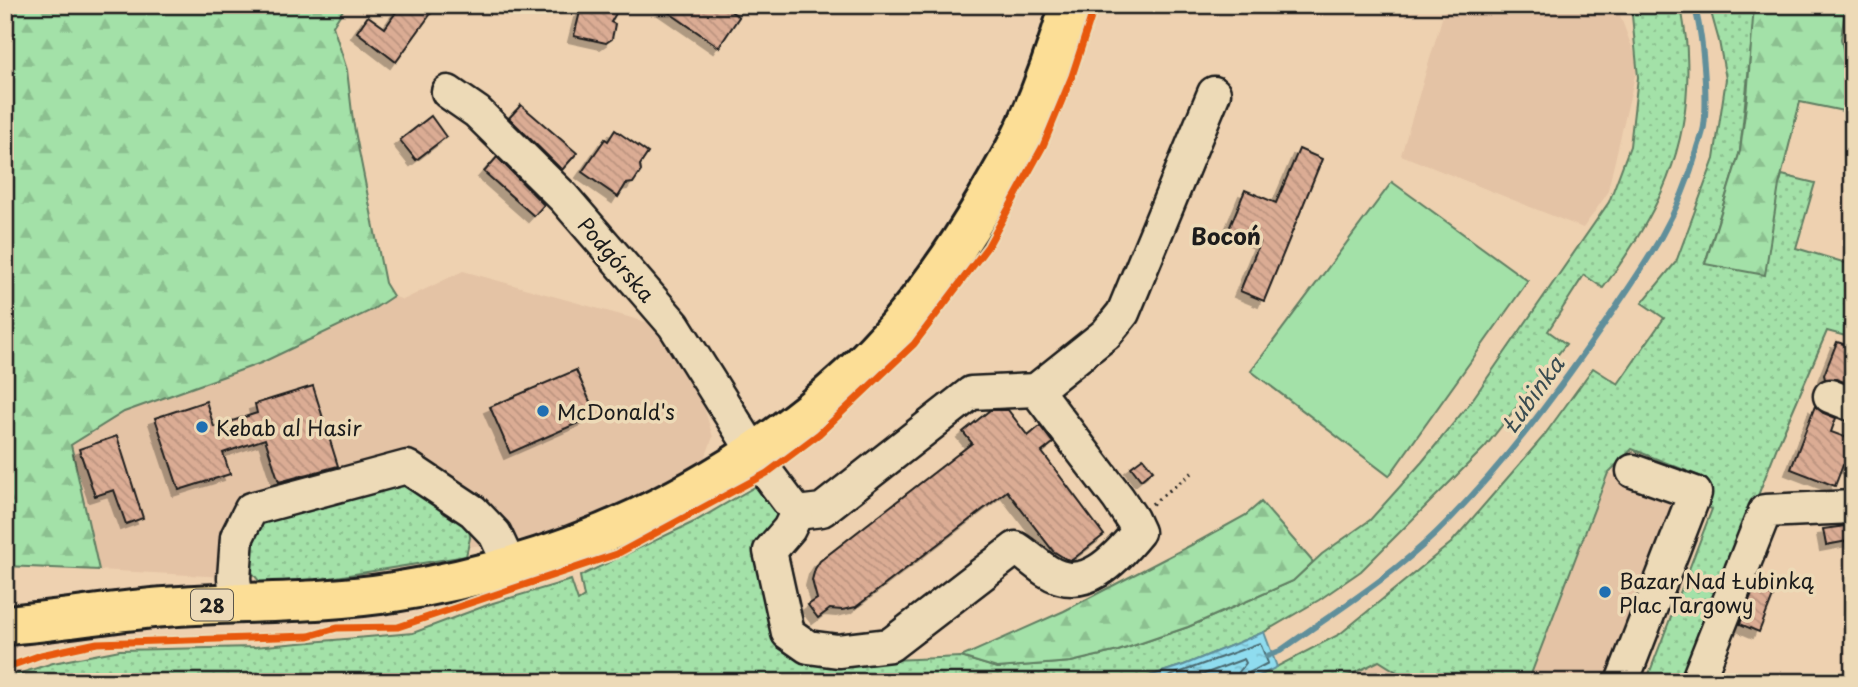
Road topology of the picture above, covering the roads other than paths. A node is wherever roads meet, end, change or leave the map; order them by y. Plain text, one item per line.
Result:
1 (1070, 5) edge
2 (448, 92) dead end
3 (1214, 93) dead end
4 (1036, 390) junction
5 (754, 453) junction
6 (1633, 471) dead end
7 (1853, 507) edge
8 (797, 513) junction
9 (510, 566) junction
10 (237, 604) junction
11 (60, 621) junction
12 (5, 625) edge
13 (5, 652) edge
14 (1622, 682) edge
15 (1697, 682) edge

1 - 5 main road, 28
2 - 5 lane, Podgórska
3 - 4 lane
4 - 8 lane
4 - 8 lane
5 - 8 lane, Podgórska
5 - 9 main road, 28
6 - 14 lane
7 - 15 lane
9 - 10 main road, 28
9 - 10 lane
10 - 11 main road, 28
11 - 12 main road, 28
11 - 13 main road, 28

